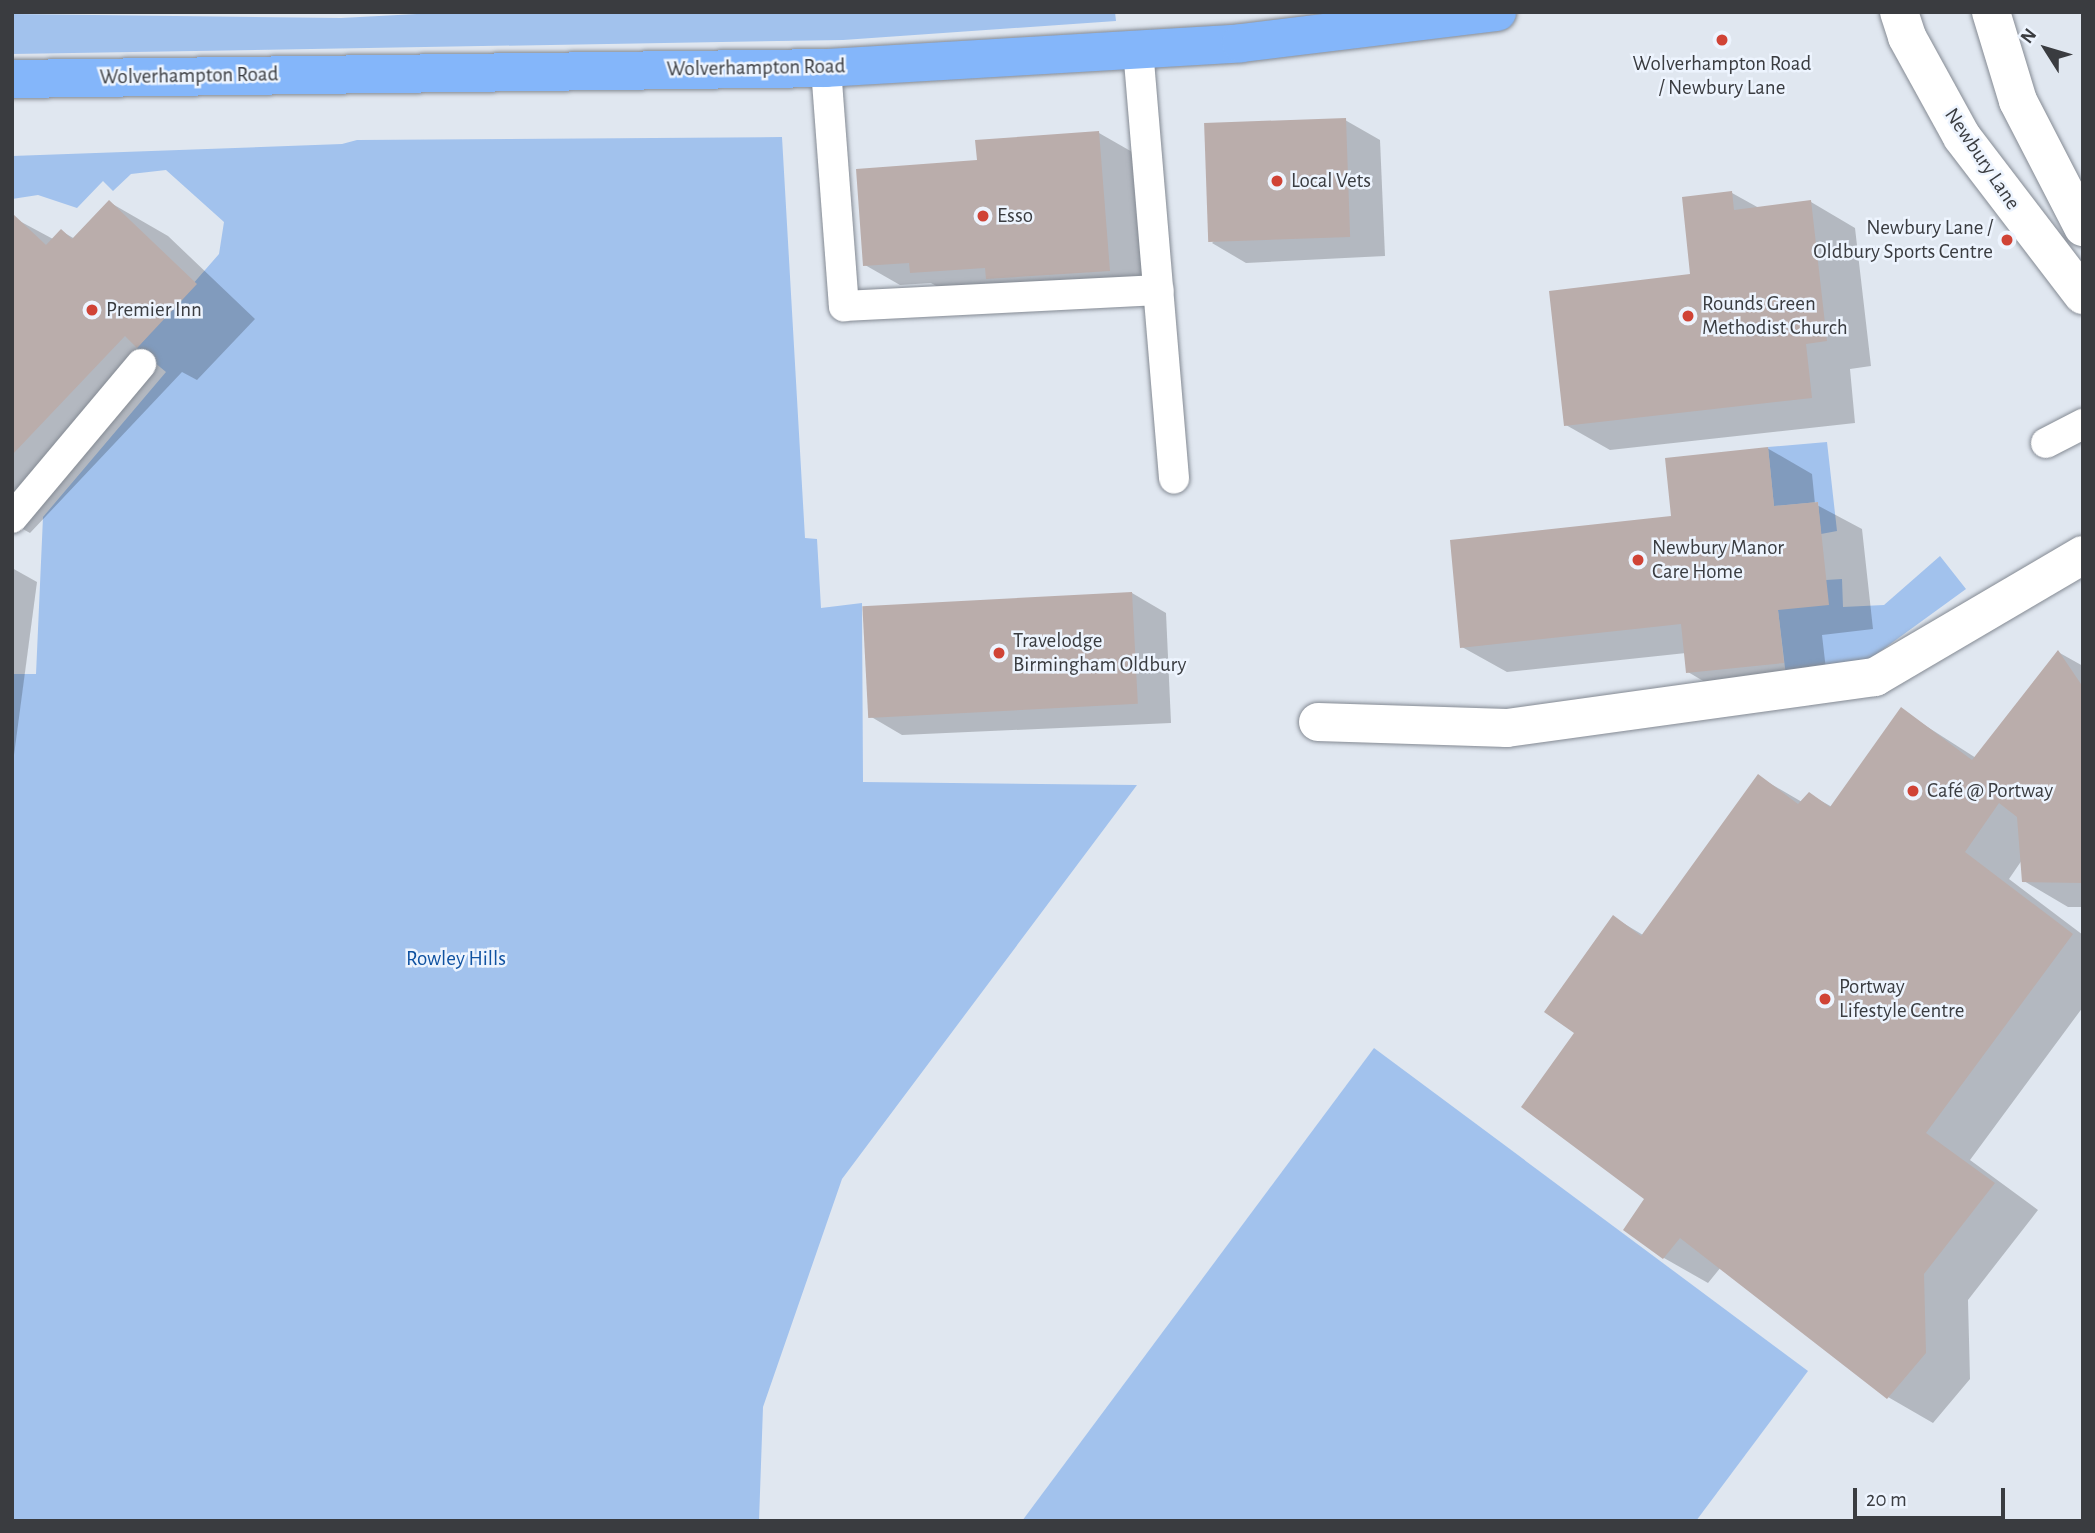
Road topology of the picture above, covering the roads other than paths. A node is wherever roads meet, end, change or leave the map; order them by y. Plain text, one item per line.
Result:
1 (1497, 12) edge
2 (1899, 12) edge
3 (1991, 12) edge
4 (1138, 49) junction
5 (826, 68) junction
6 (12, 79) edge
7 (2083, 227) edge
8 (1159, 290) junction
9 (2083, 295) edge
10 (141, 364) dead end
11 (2083, 424) edge
12 (2046, 443) dead end
13 (1174, 478) dead end
14 (12, 517) edge
15 (2083, 555) edge
16 (1318, 722) dead end

1 - 4 highway, Wolverhampton Road
2 - 9 street, Newbury Lane
3 - 7 street
4 - 5 highway, Wolverhampton Road
4 - 8 lane
5 - 6 highway, Wolverhampton Road
5 - 8 lane
8 - 13 lane
10 - 14 lane
11 - 12 lane
15 - 16 street

